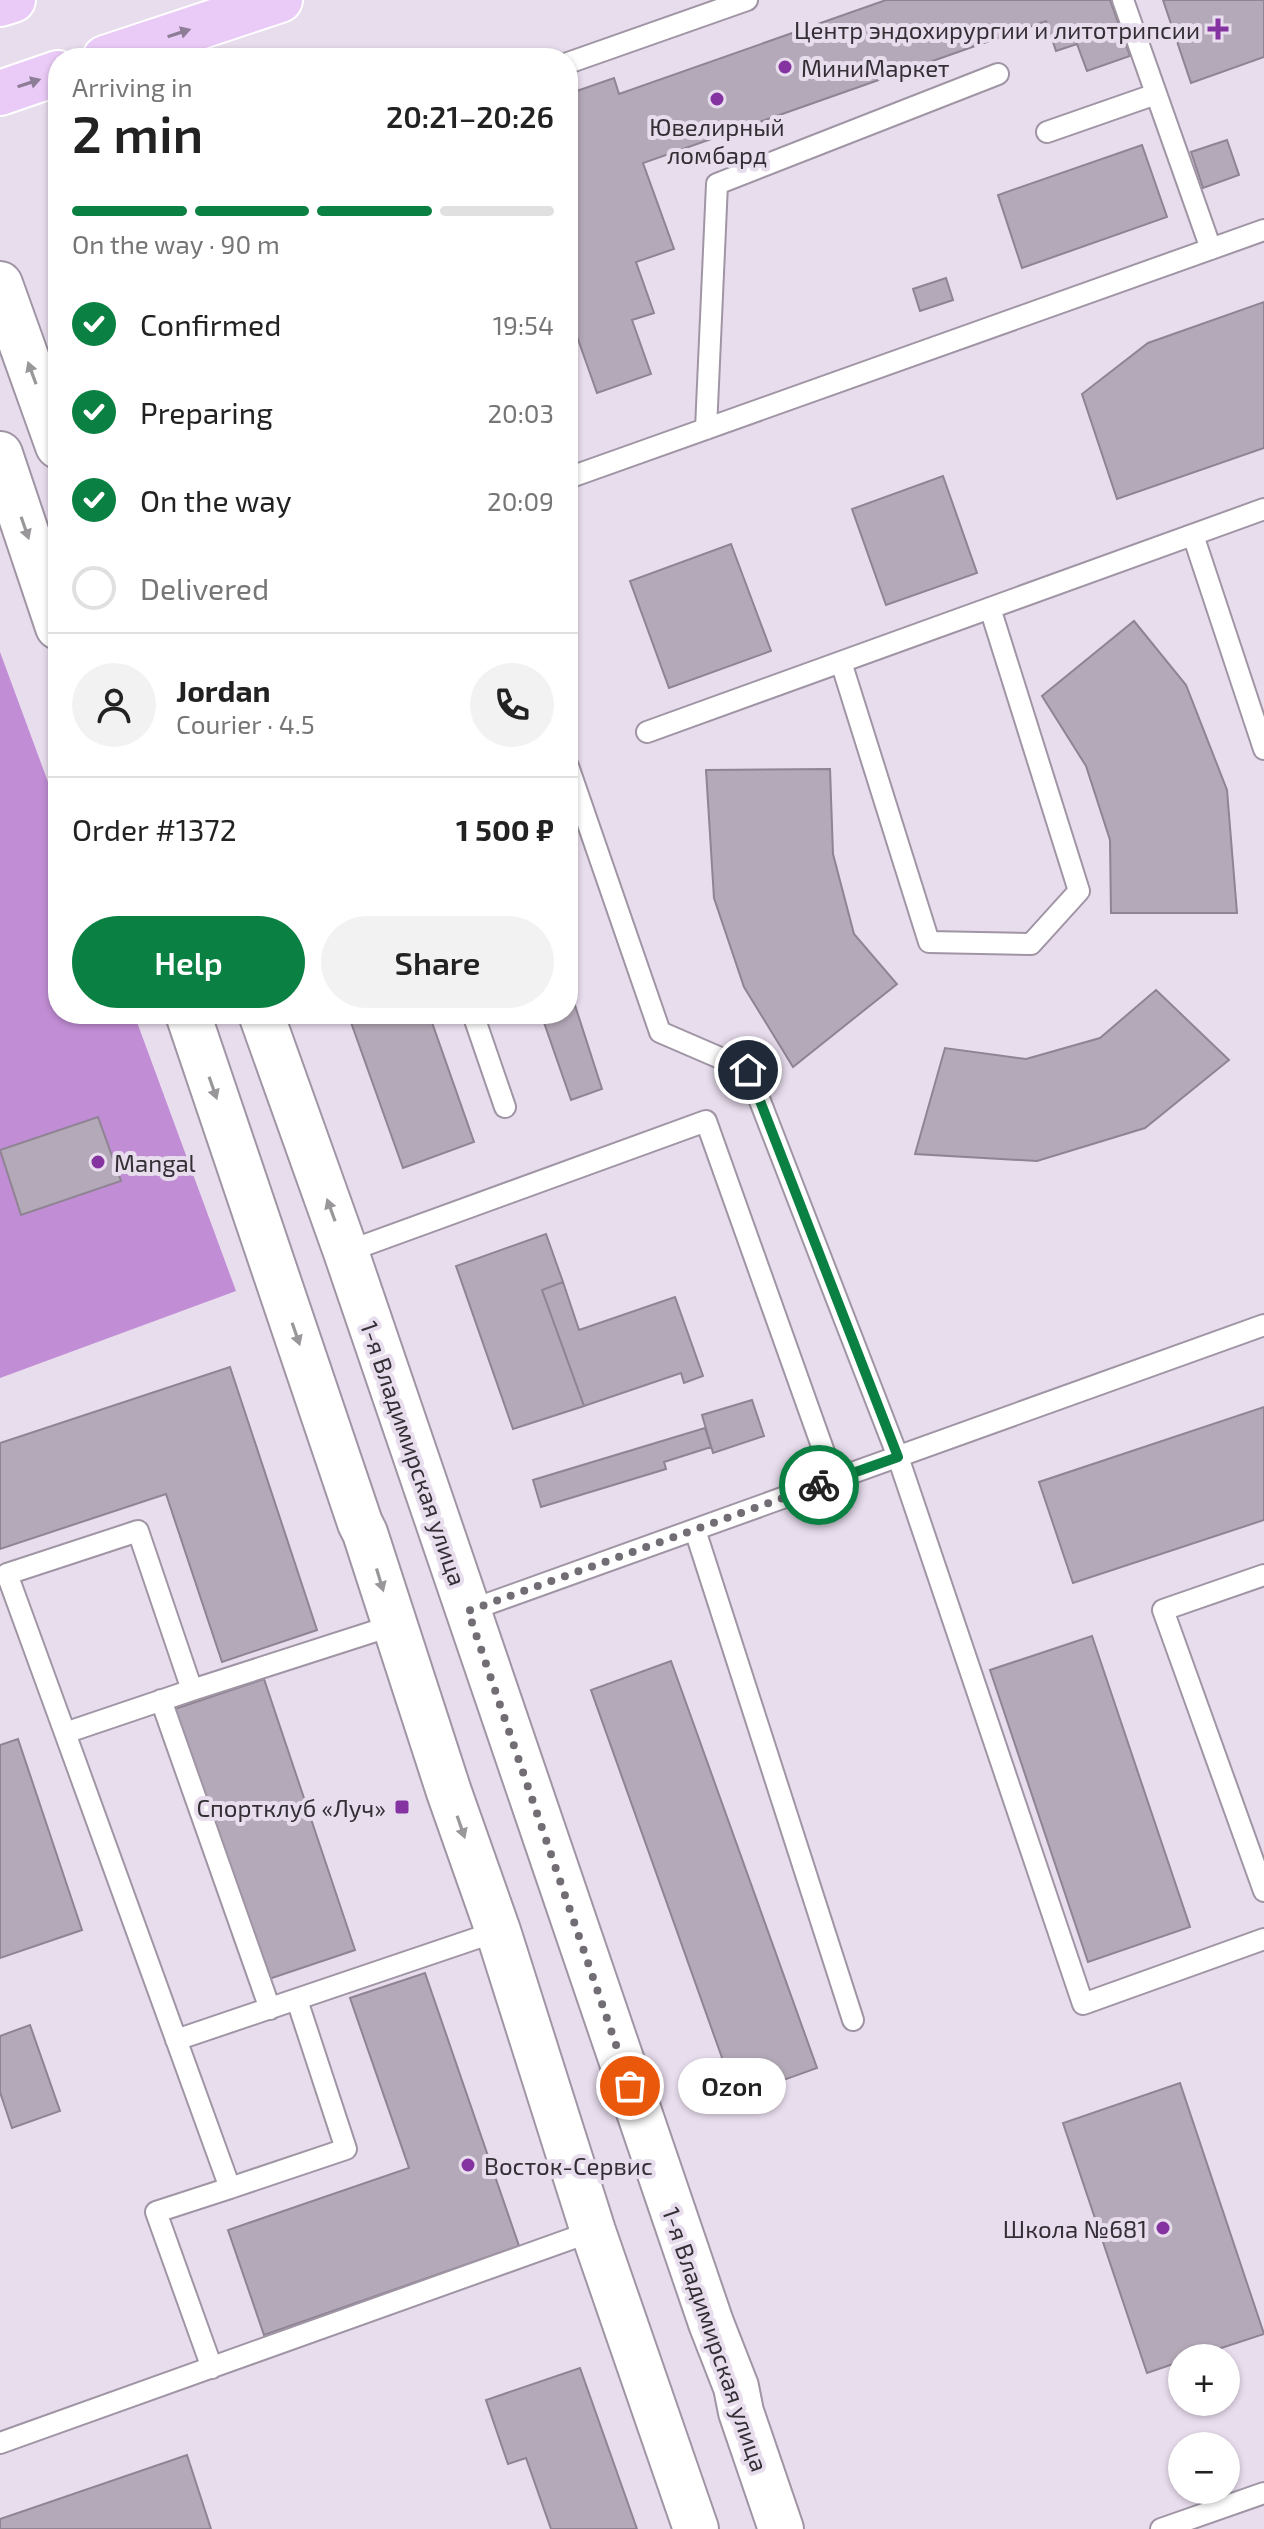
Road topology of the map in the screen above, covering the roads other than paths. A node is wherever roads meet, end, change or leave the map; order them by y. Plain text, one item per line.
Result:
1 (13, 0) edge
2 (280, 0) edge
3 (747, 0) edge
4 (1123, 0) edge
5 (0, 4) edge
6 (135, 48) edge
7 (578, 59) edge
8 (998, 74) dead end
9 (48, 76) edge
10 (0, 93) edge
11 (1156, 94) junction
12 (1047, 132) dead end
13 (1264, 230) edge
14 (1211, 249) junction
15 (0, 284) edge
16 (48, 418) edge
17 (706, 429) junction
18 (0, 454) edge
19 (578, 474) edge
20 (1264, 509) edge
21 (1193, 535) junction
22 (48, 597) edge
23 (990, 608) junction
24 (841, 662) junction
25 (647, 732) dead end
26 (1264, 749) edge
27 (578, 815) edge
28 (191, 1024) edge
29 (265, 1024) edge
30 (476, 1024) edge
31 (505, 1107) dead end
32 (346, 1252) junction
33 (1264, 1325) edge
34 (898, 1457) junction
35 (834, 1480) junction
36 (695, 1530) junction
37 (1264, 1575) edge
38 (468, 1611) junction
39 (394, 1625) junction
40 (192, 1690) junction
41 (161, 1700) junction
42 (65, 1733) junction
43 (1264, 1891) edge
44 (498, 1931) junction
45 (1264, 1939) edge
46 (297, 2000) junction
47 (270, 2009) junction
48 (853, 2020) dead end
49 (176, 2040) junction
50 (230, 2188) junction
51 (593, 2231) junction
52 (212, 2368) junction
53 (0, 2443) edge
54 (1264, 2493) edge
55 (696, 2529) edge
56 (781, 2529) edge
57 (1161, 2529) edge

1 - 5 main road
6 -> 2 main road
3 - 7 lane
4 - 11 lane
8 - 17 lane
10 -> 9 main road
11 - 12 lane
11 - 14 lane
13 - 14 lane
14 - 17 lane
16 -> 15 main road
17 - 19 lane
18 -> 22 main road
20 - 21 lane
21 - 23 lane
21 - 26 lane
23 - 24 lane
23 - 24 lane
24 - 25 lane
27 - 34 lane
28 -> 39 main road
32 -> 29 main road, 1-я Владимирская улица
30 - 31 lane
32 - 35 lane
32 - 38 main road, 1-я Владимирская улица
33 - 34 lane
34 - 35 lane
34 - 45 lane
35 - 36 lane
36 - 38 lane
36 - 48 lane
37 - 43 lane
38 - 56 main road, 1-я Владимирская улица
39 - 40 lane
39 -> 44 main road
40 - 41 lane
40 - 42 lane
41 - 42 lane
41 - 47 lane
42 - 49 lane
44 - 46 lane
44 - 51 main road
46 - 47 lane
46 - 50 lane
47 - 49 lane
49 - 50 lane
50 - 52 lane
51 - 52 lane
51 - 55 main road
52 - 53 lane
54 - 57 lane

